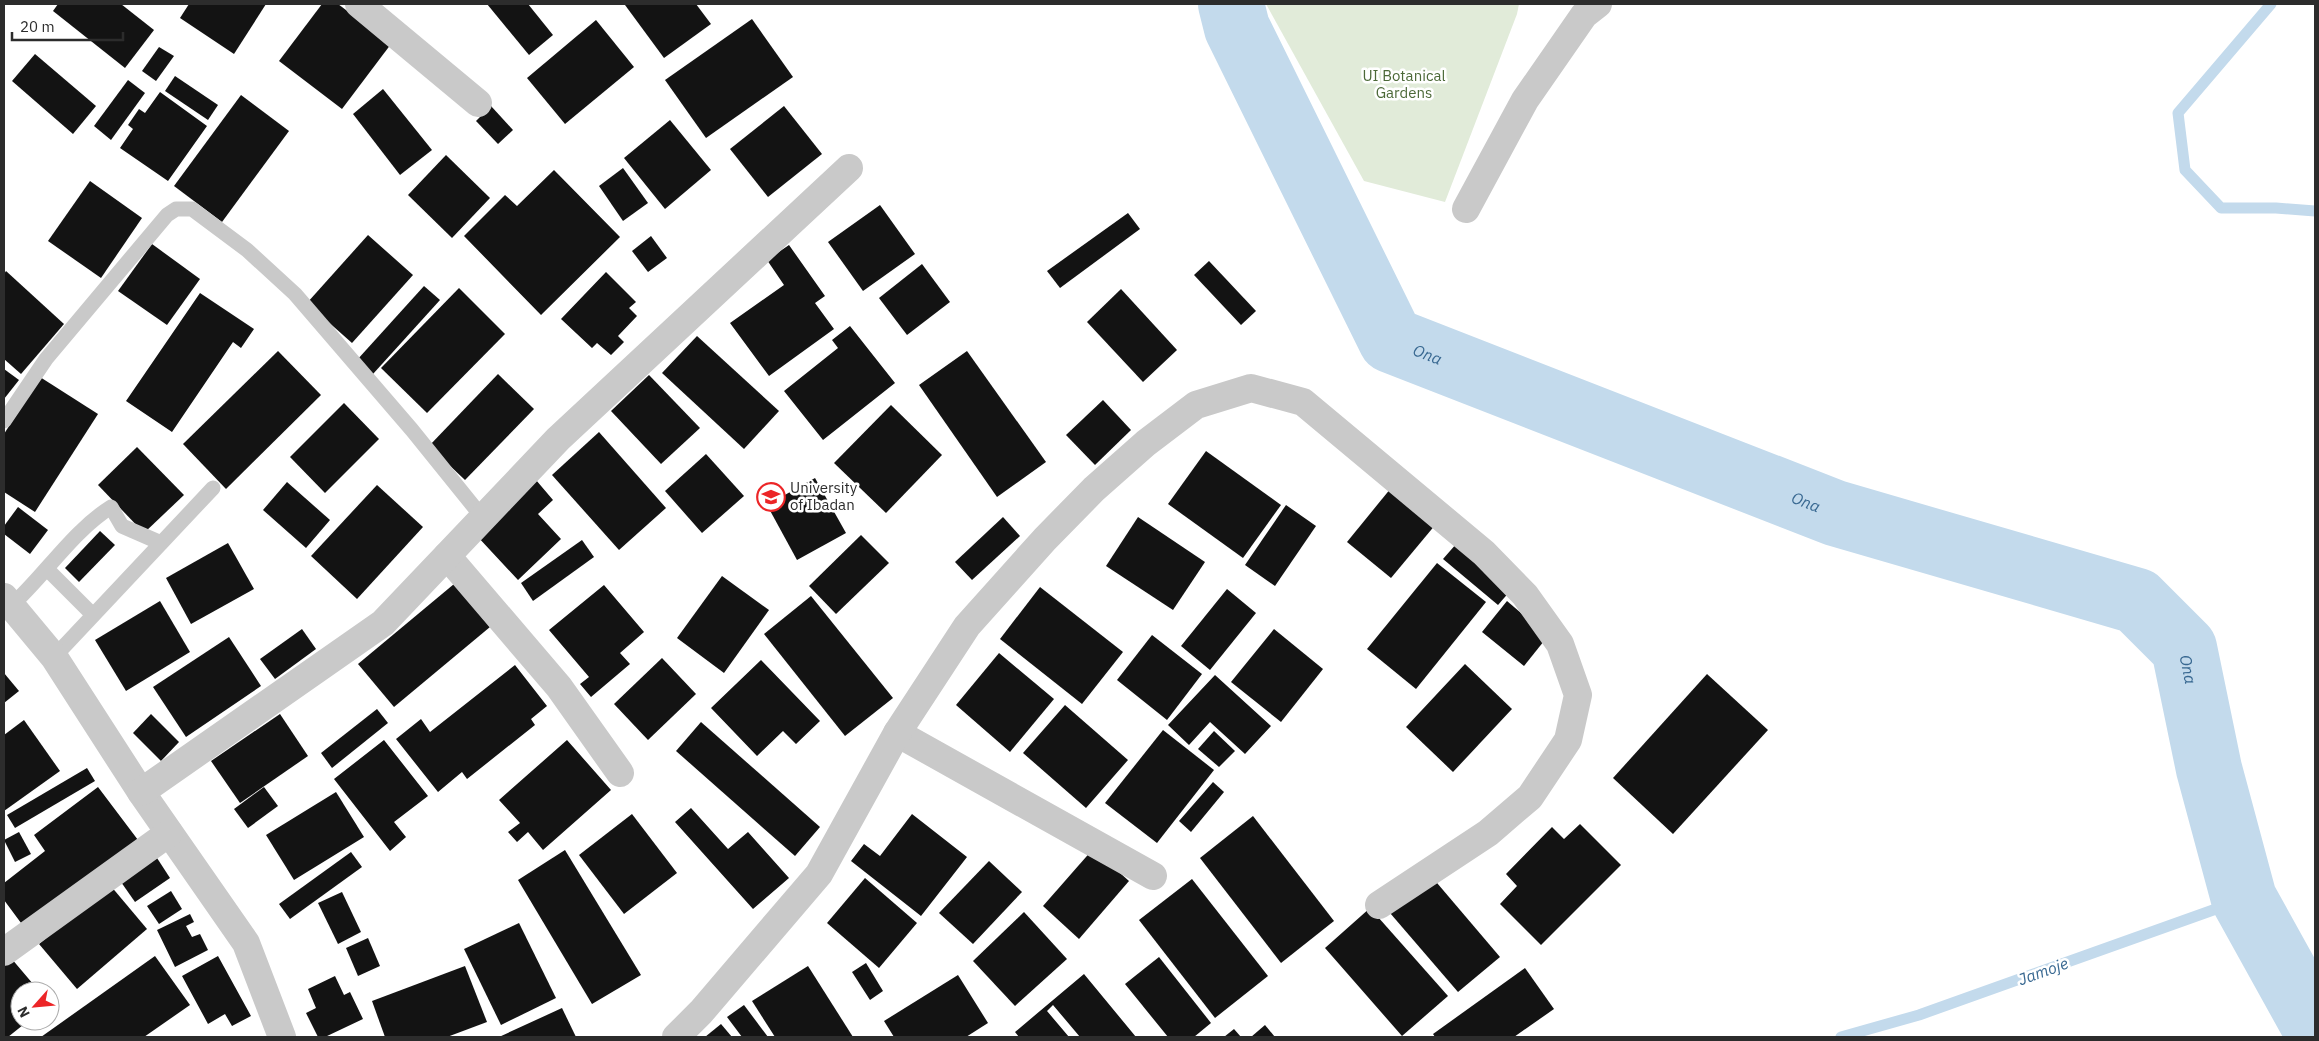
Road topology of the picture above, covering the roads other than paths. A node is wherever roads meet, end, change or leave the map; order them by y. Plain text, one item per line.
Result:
1 (359, 4) edge
2 (1598, 4) edge
3 (478, 103) dead end
4 (849, 168) dead end
5 (1466, 209) dead end
6 (4, 421) edge
7 (213, 488) dead end
8 (483, 518) junction
9 (161, 543) junction
10 (447, 556) junction
11 (47, 569) junction
12 (7, 601) edge
13 (93, 615) junction
14 (54, 657) junction
15 (897, 733) junction
16 (620, 773) dead end
17 (141, 792) junction
18 (169, 833) junction
19 (1154, 876) dead end
20 (1379, 905) dead end
21 (4, 952) edge
22 (282, 1037) edge
23 (676, 1037) edge

1 - 3 street
2 - 5 street
4 - 8 street
6 - 8 lane
7 - 9 lane
8 - 10 street
9 - 11 lane
9 - 13 lane
10 - 16 street
10 - 17 street
11 - 12 lane
11 - 13 lane
12 - 14 street
13 - 14 lane
14 - 17 street
15 - 19 street
15 - 20 street
15 - 23 street
17 - 18 street
18 - 21 street
18 - 22 street

